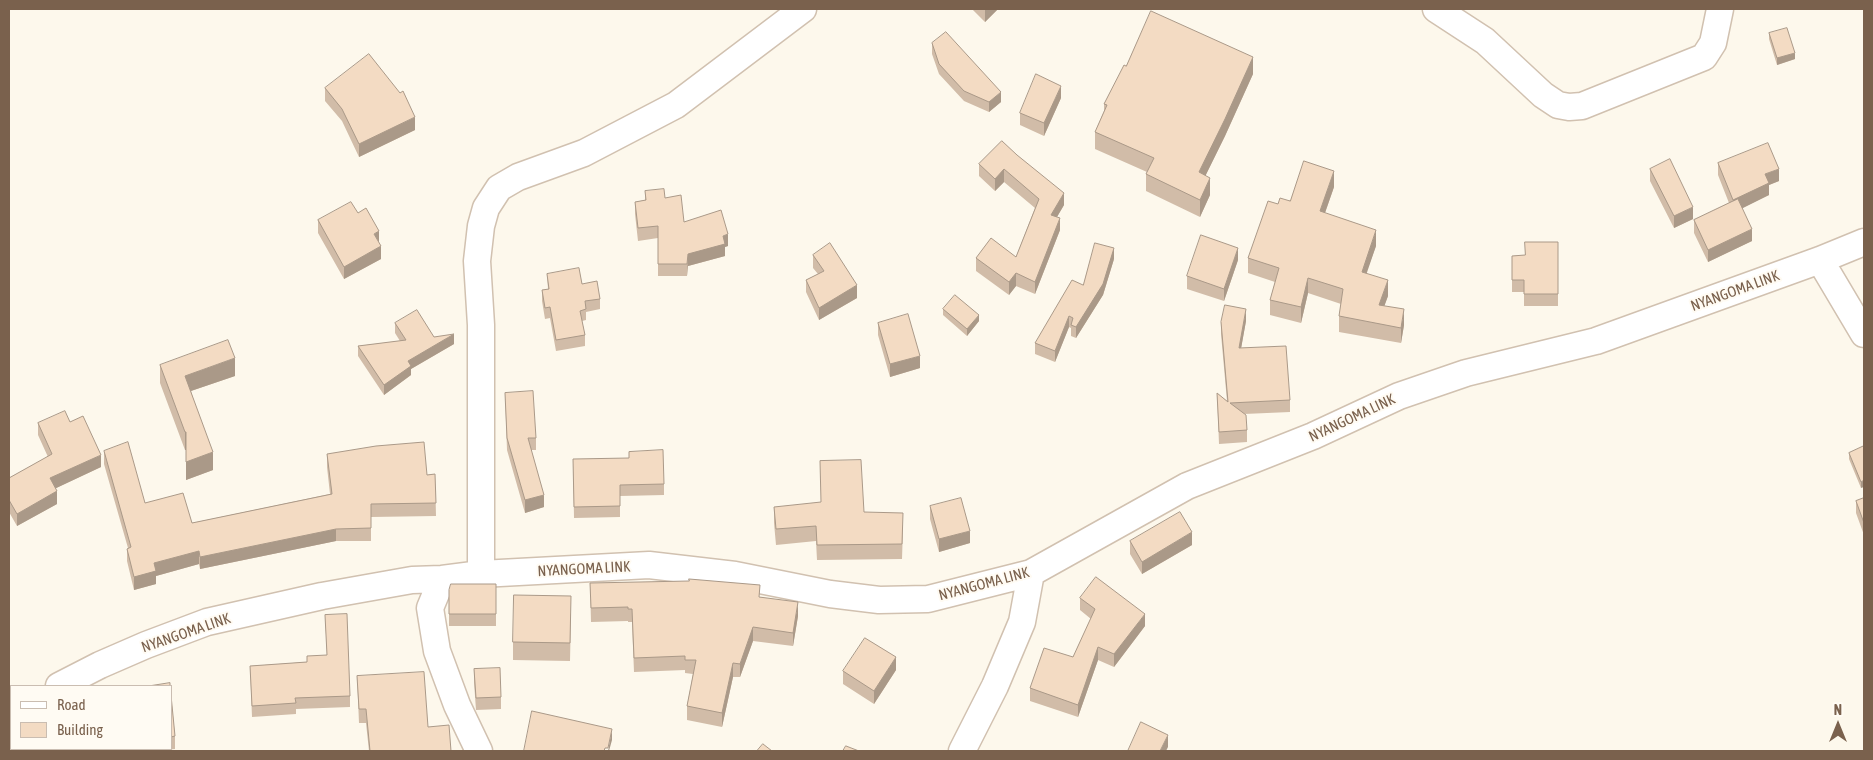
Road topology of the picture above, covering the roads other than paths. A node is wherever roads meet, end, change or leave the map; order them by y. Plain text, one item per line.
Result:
1 (803, 9) edge
2 (1436, 9) edge
3 (1720, 9) edge
4 (1864, 242) edge
5 (1820, 260) junction
6 (1864, 334) edge
7 (1031, 573) junction
8 (481, 574) junction
9 (442, 579) junction
10 (61, 685) edge
11 (479, 751) edge
12 (962, 751) edge

1 - 8 street
2 - 3 street
4 - 5 street, NYANGOMA LINK
5 - 6 street
5 - 7 street, NYANGOMA LINK
7 - 8 street, NYANGOMA LINK
7 - 12 street
8 - 9 street, NYANGOMA LINK
9 - 10 street, NYANGOMA LINK
9 - 11 street

